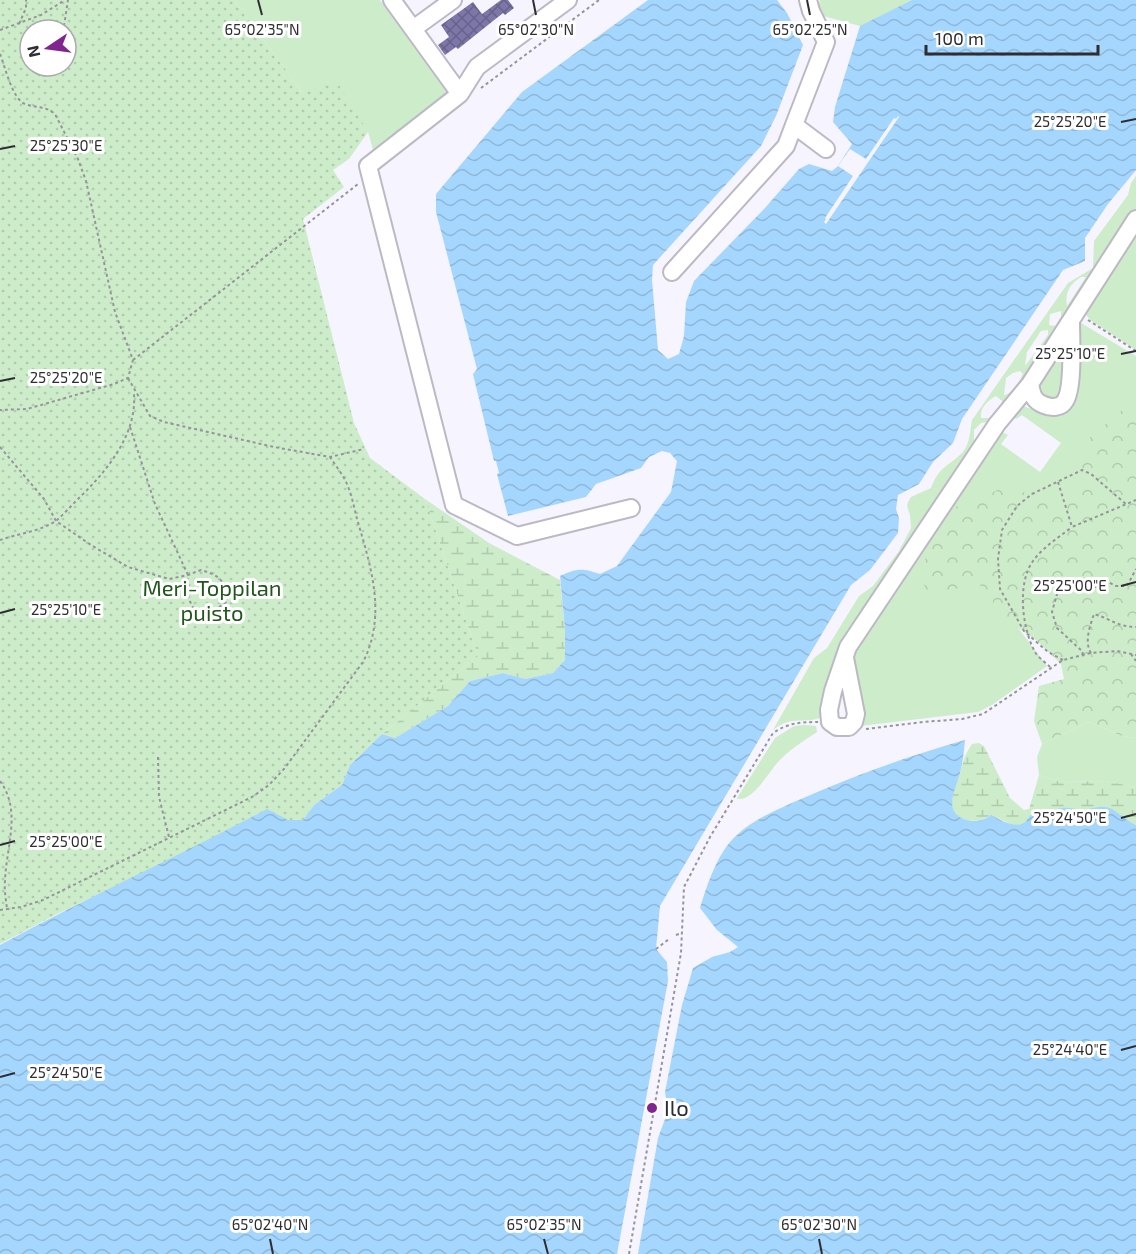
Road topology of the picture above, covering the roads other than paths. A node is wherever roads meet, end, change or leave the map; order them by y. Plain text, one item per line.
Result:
1 (392, 0) edge
2 (453, 0) edge
3 (568, 0) edge
4 (808, 0) edge
5 (413, 29) junction
6 (460, 94) junction
7 (794, 125) junction
8 (826, 149) dead end
9 (1136, 219) edge
10 (672, 272) dead end
11 (1074, 317) junction
12 (1030, 384) junction
13 (631, 508) dead end
14 (845, 658) junction

1 - 5 street
2 - 5 street
3 - 6 street
4 - 7 street
5 - 6 street
6 - 13 street
7 - 8 street
7 - 10 street
9 - 11 street
11 - 12 street
11 - 12 street
12 - 14 street
14 - 14 street

